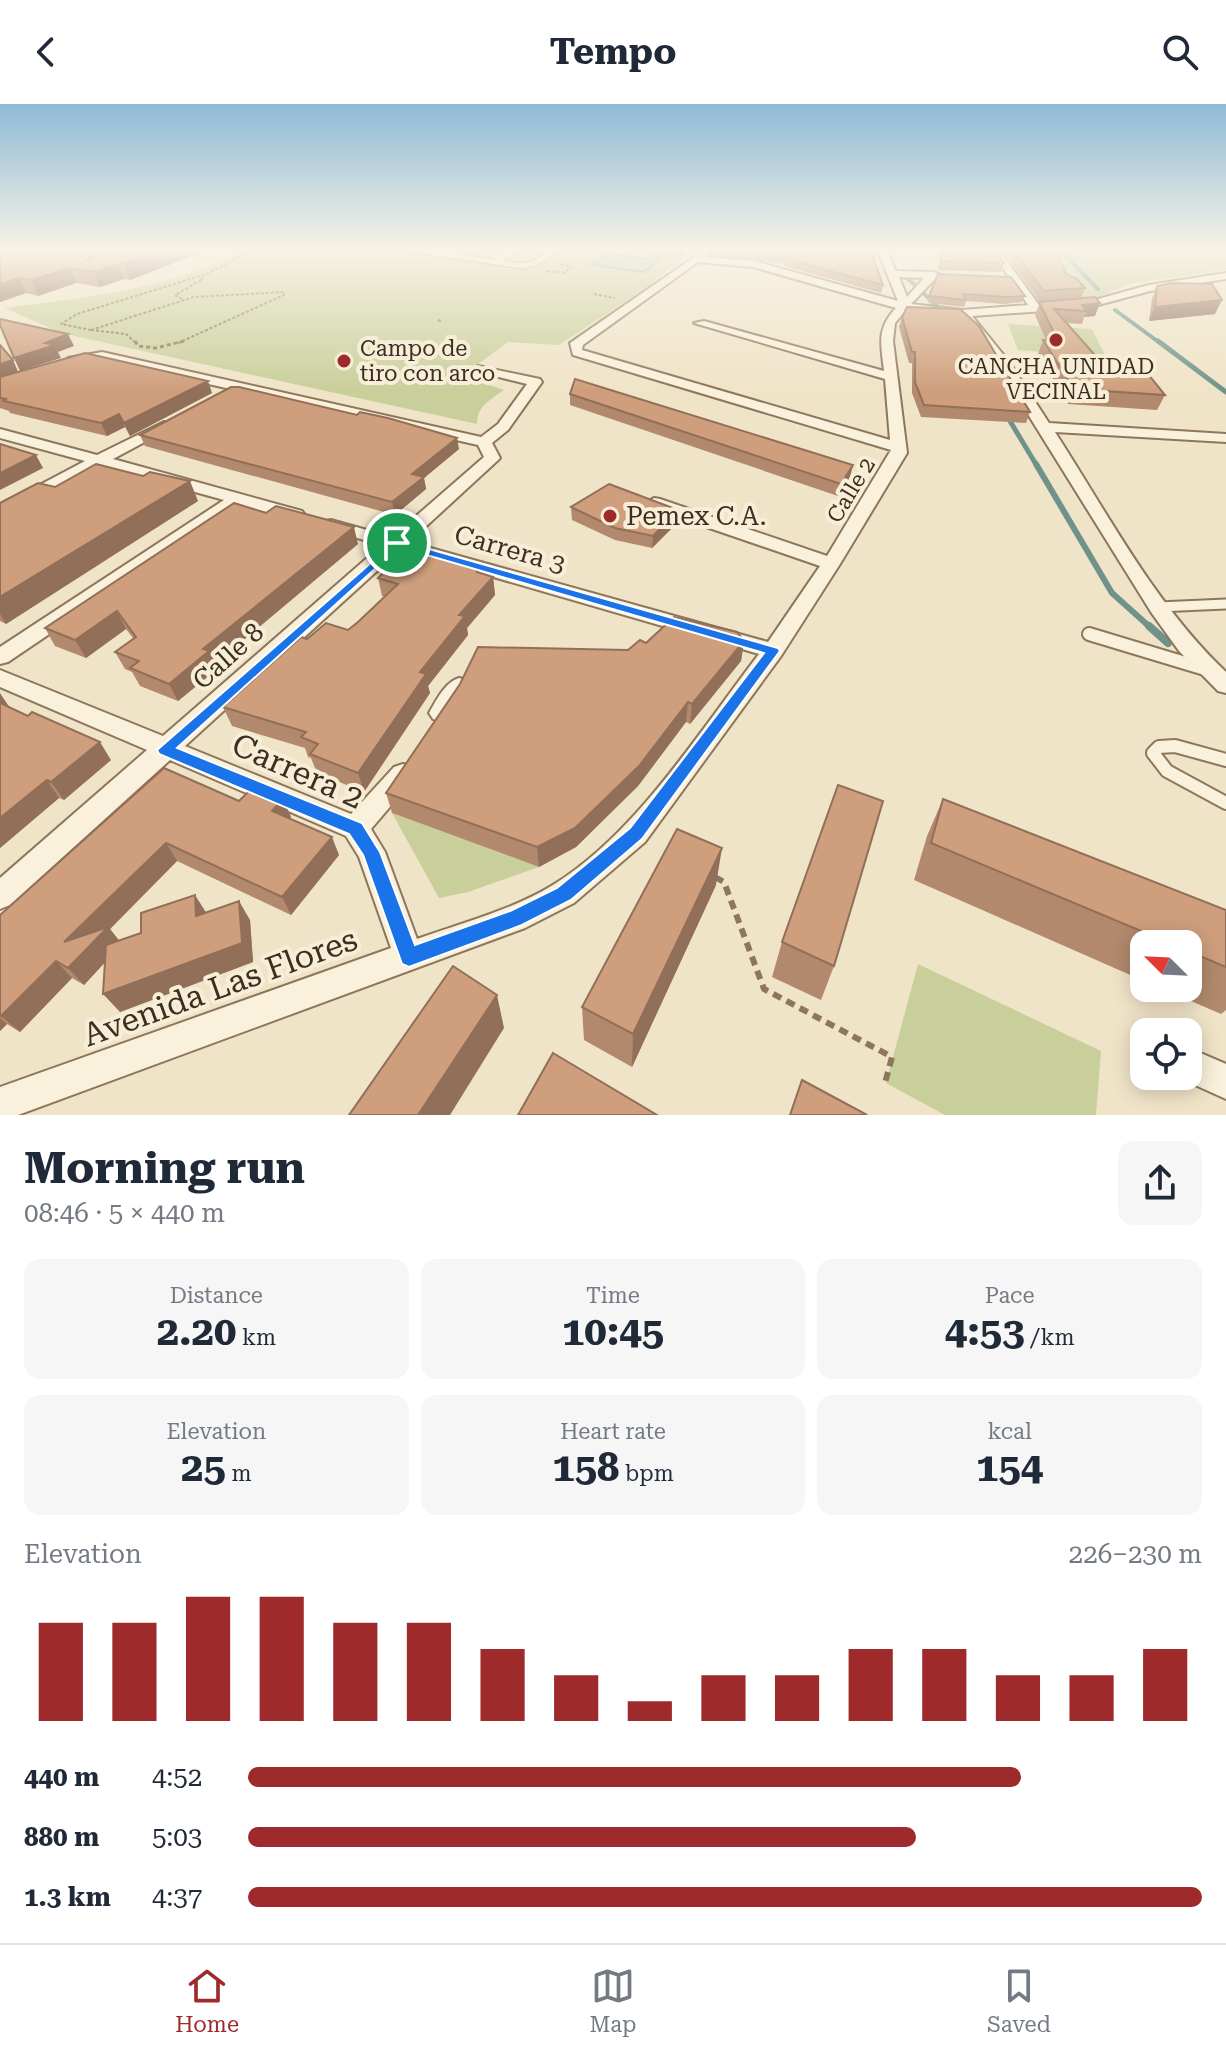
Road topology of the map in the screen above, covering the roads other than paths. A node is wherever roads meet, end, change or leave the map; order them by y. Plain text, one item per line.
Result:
1 (645, 296) edge
2 (868, 296) edge
3 (902, 296) edge
4 (915, 296) edge
5 (1025, 296) edge
6 (1123, 296) edge
7 (906, 307) junction
8 (1037, 310) junction
9 (1010, 311) junction
10 (962, 313) junction
11 (700, 323) dead end
12 (982, 332) junction
13 (61, 365) edge
14 (483, 369) dead end
15 (891, 377) junction
16 (239, 387) junction
17 (211, 402) edge
18 (183, 416) edge
19 (1043, 427) junction
20 (0, 433) edge
21 (1226, 438) edge
22 (900, 448) junction
23 (488, 450) junction
24 (99, 460) junction
25 (639, 497) edge
26 (237, 499) junction
27 (0, 513) edge
28 (397, 543) junction
29 (831, 564) junction
30 (1226, 604) edge
31 (1158, 607) junction
32 (1089, 634) dead end
33 (773, 651) junction
34 (0, 657) edge
35 (1210, 671) junction
36 (0, 678) edge
37 (1226, 685) edge
38 (459, 686) edge
39 (428, 734) edge
40 (165, 750) junction
41 (413, 758) edge
42 (1226, 760) edge
43 (1226, 803) edge
44 (355, 828) junction
45 (0, 896) edge
46 (409, 957) junction
47 (0, 1104) edge

1 - 22 street
2 - 7 street
3 - 7 street
4 - 7 street
5 - 8 street
6 - 8 street
7 - 10 street
7 - 15 street, Calle 2
8 - 9 street
9 - 10 street
9 - 12 street
10 - 12 street
11 - 15 street
12 - 19 street
13 - 16 street
14 - 23 street, Calle 8
15 - 22 street, Calle 2
16 - 17 street
16 - 23 street
18 - 24 street
19 - 21 street
19 - 31 street
20 - 24 street, Carrera 3
22 - 29 street, Calle 2
23 - 28 street, Calle 8
24 - 26 street, Carrera 3
24 - 27 street
25 - 29 street
26 - 28 street, Carrera 3
26 - 34 street
28 - 33 street, Carrera 3
28 - 40 street, Calle 8
29 - 33 street, Calle 2
30 - 31 lane
31 - 35 street
32 - 35 lane
33 - 46 street, Avenida Las Flores
35 - 37 street
36 - 40 street, Carrera 2
38 - 39 street
40 - 44 street, Carrera 2
40 - 45 street, Calle 8
41 - 44 street
42 - 43 lane
44 - 46 street, Carrera 2
46 - 47 street, Avenida Las Flores

